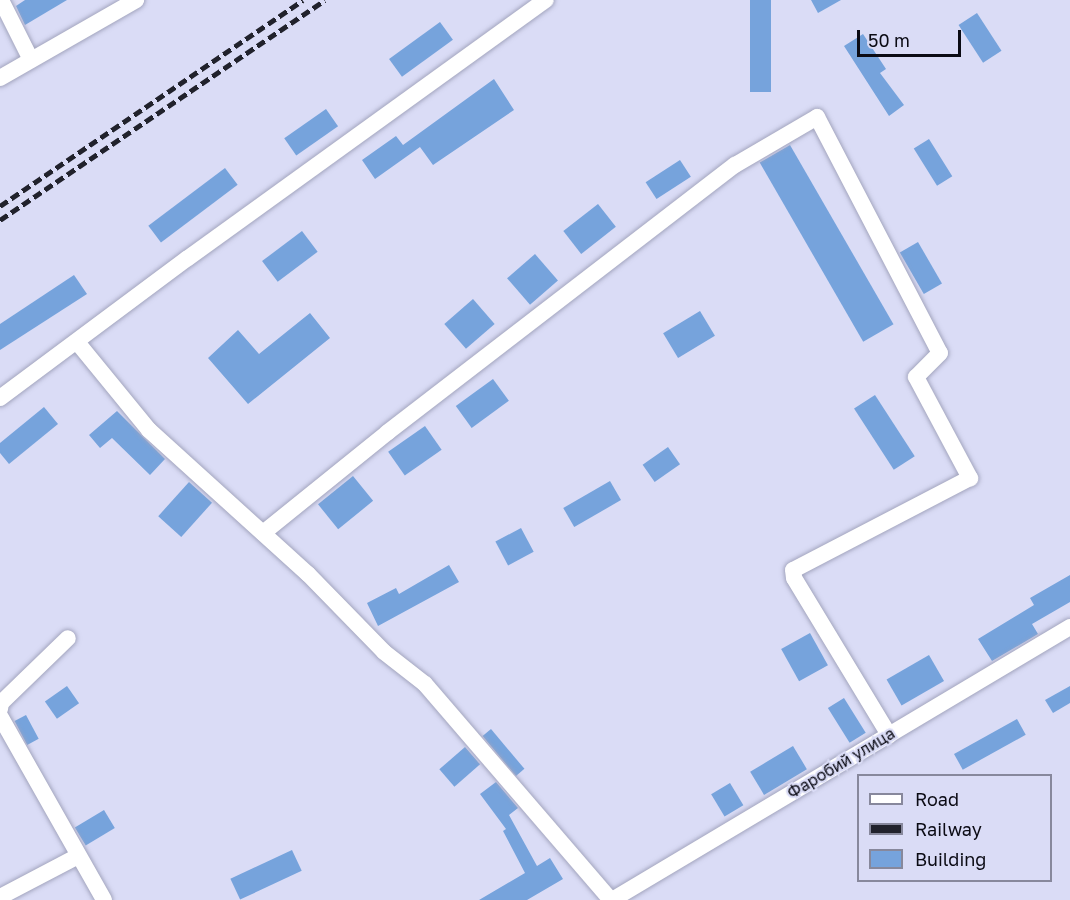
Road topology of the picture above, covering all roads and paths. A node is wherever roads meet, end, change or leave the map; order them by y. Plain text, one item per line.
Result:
1 (1, 0) edge
2 (136, 0) edge
3 (546, 0) edge
4 (31, 60) junction
5 (0, 78) edge
6 (77, 342) junction
7 (0, 399) edge
8 (263, 534) junction
9 (1070, 627) edge
10 (68, 638) dead end
11 (0, 710) edge
12 (0, 717) edge
13 (889, 735) junction
14 (78, 856) junction
15 (0, 897) edge
16 (104, 900) edge
17 (612, 900) edge

1 - 4 street
2 - 4 street
3 - 6 street
4 - 5 street
6 - 7 street
6 - 8 street
8 - 13 street
8 - 17 street
9 - 13 street, Фаробий улица
10 - 11 street
11 - 12 street
12 - 14 street
13 - 17 street, Фаробий улица
14 - 15 street
14 - 16 street

